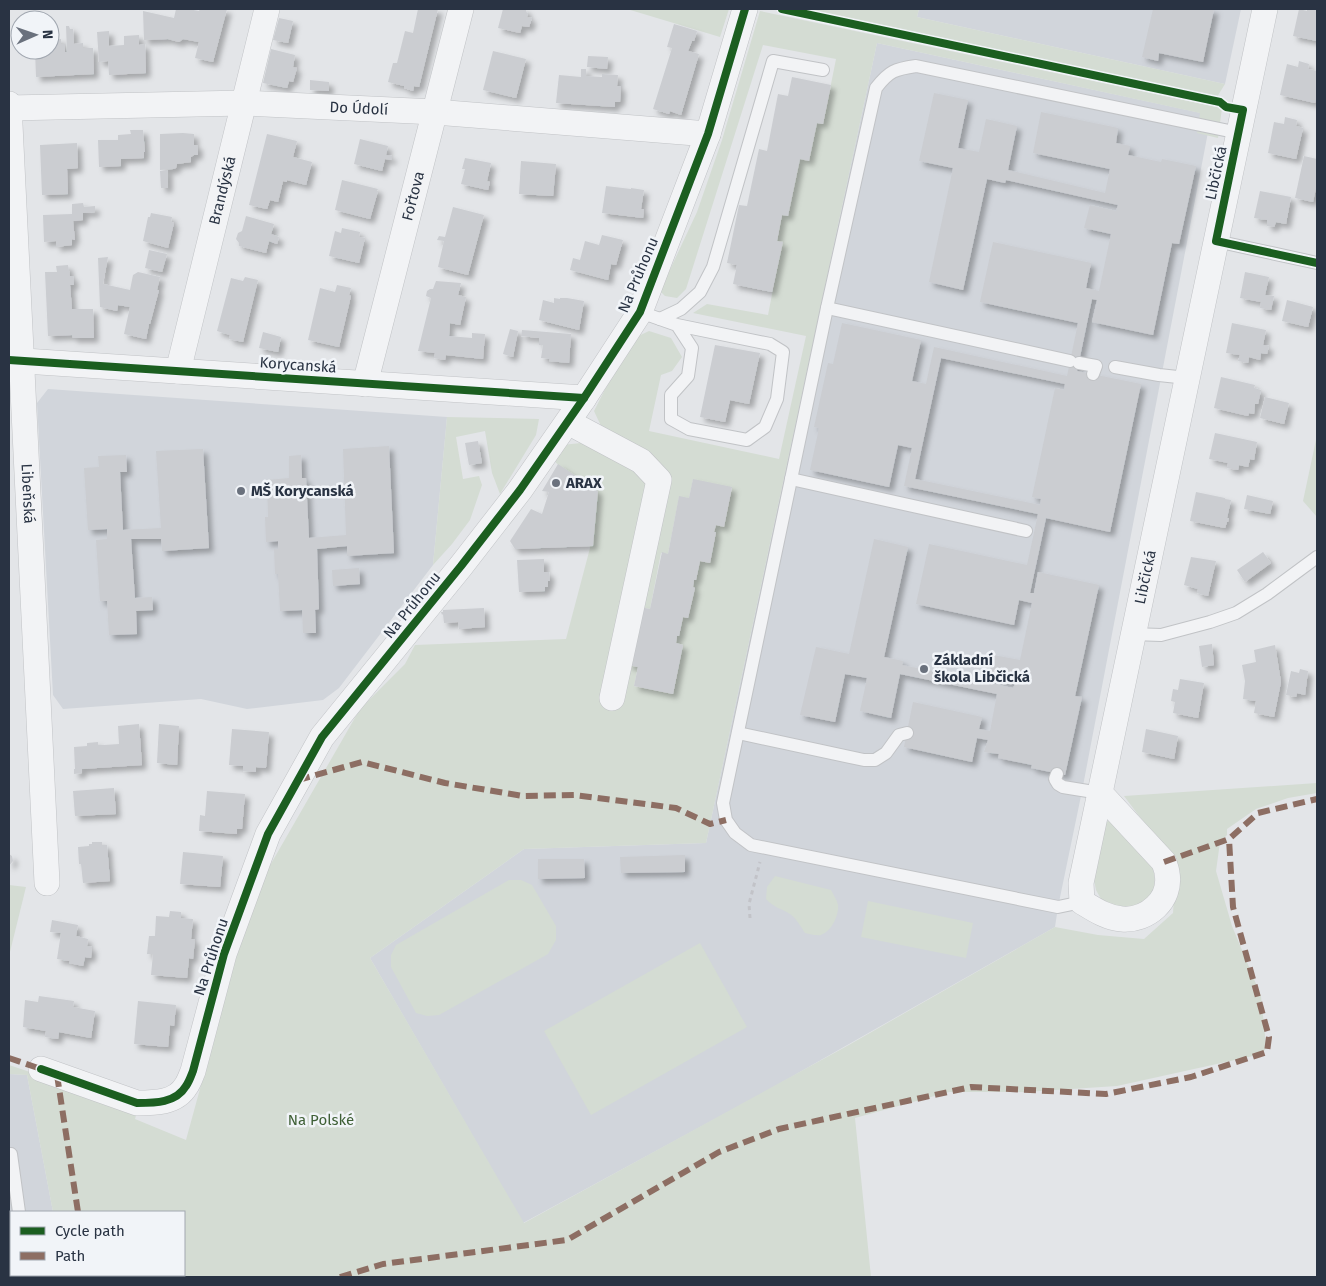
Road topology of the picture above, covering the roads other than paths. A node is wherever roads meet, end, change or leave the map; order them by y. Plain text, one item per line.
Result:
1 (267, 9) edge
2 (461, 9) edge
3 (745, 9) edge
4 (1265, 9) edge
5 (823, 70) dead end
6 (244, 103) junction
7 (9, 104) edge
8 (9, 108) edge
9 (435, 112) junction
10 (708, 134) junction
11 (1238, 134) junction
12 (1216, 241) junction
13 (1317, 263) edge
14 (827, 308) junction
15 (650, 316) junction
16 (677, 324) junction
17 (15, 361) edge
18 (1115, 367) dead end
19 (178, 371) junction
20 (1093, 374) dead end
21 (1187, 378) junction
22 (366, 384) junction
23 (584, 398) junction
24 (568, 422) junction
25 (792, 479) junction
26 (1026, 531) dead end
27 (1317, 556) edge
28 (1132, 634) junction
29 (612, 698) dead end
30 (738, 733) junction
31 (907, 733) dead end
32 (1057, 774) dead end
33 (1100, 793) junction
34 (47, 883) dead end
35 (1082, 902) junction
36 (41, 1069) dead end
37 (10, 1154) dead end
38 (19, 1211) edge

1 - 6 street, Brandýská
2 - 9 street, Fořtova
3 - 10 street, Na Průhonu
4 - 11 street, Libčická
5 - 15 lane
6 - 8 street, Do Údolí
6 - 9 street, Do Údolí
6 - 19 street, Brandýská
7 - 8 street, Libeňská
8 - 17 street, Libeňská
9 - 10 street, Do Údolí
9 - 22 street, Fořtova
10 - 15 street, Na Průhonu
11 - 12 street, Libčická
11 - 14 lane
12 - 13 lane
12 - 21 street, Libčická
14 - 20 lane
14 - 25 lane
15 - 16 lane
15 - 23 street, Na Průhonu
16 - 16 lane
17 - 19 street, Korycanská
17 - 34 street, Libeňská
18 - 21 lane
19 - 22 street, Korycanská
21 - 28 street, Libčická
22 - 23 street, Korycanská
23 - 24 street, Na Průhonu
24 - 29 street
24 - 36 street, Na Průhonu
25 - 26 lane
25 - 30 lane
27 - 28 lane
28 - 33 street, Libčická
30 - 31 lane
30 - 35 lane
32 - 33 lane
33 - 35 street, Libčická
33 - 35 street
37 - 38 lane

